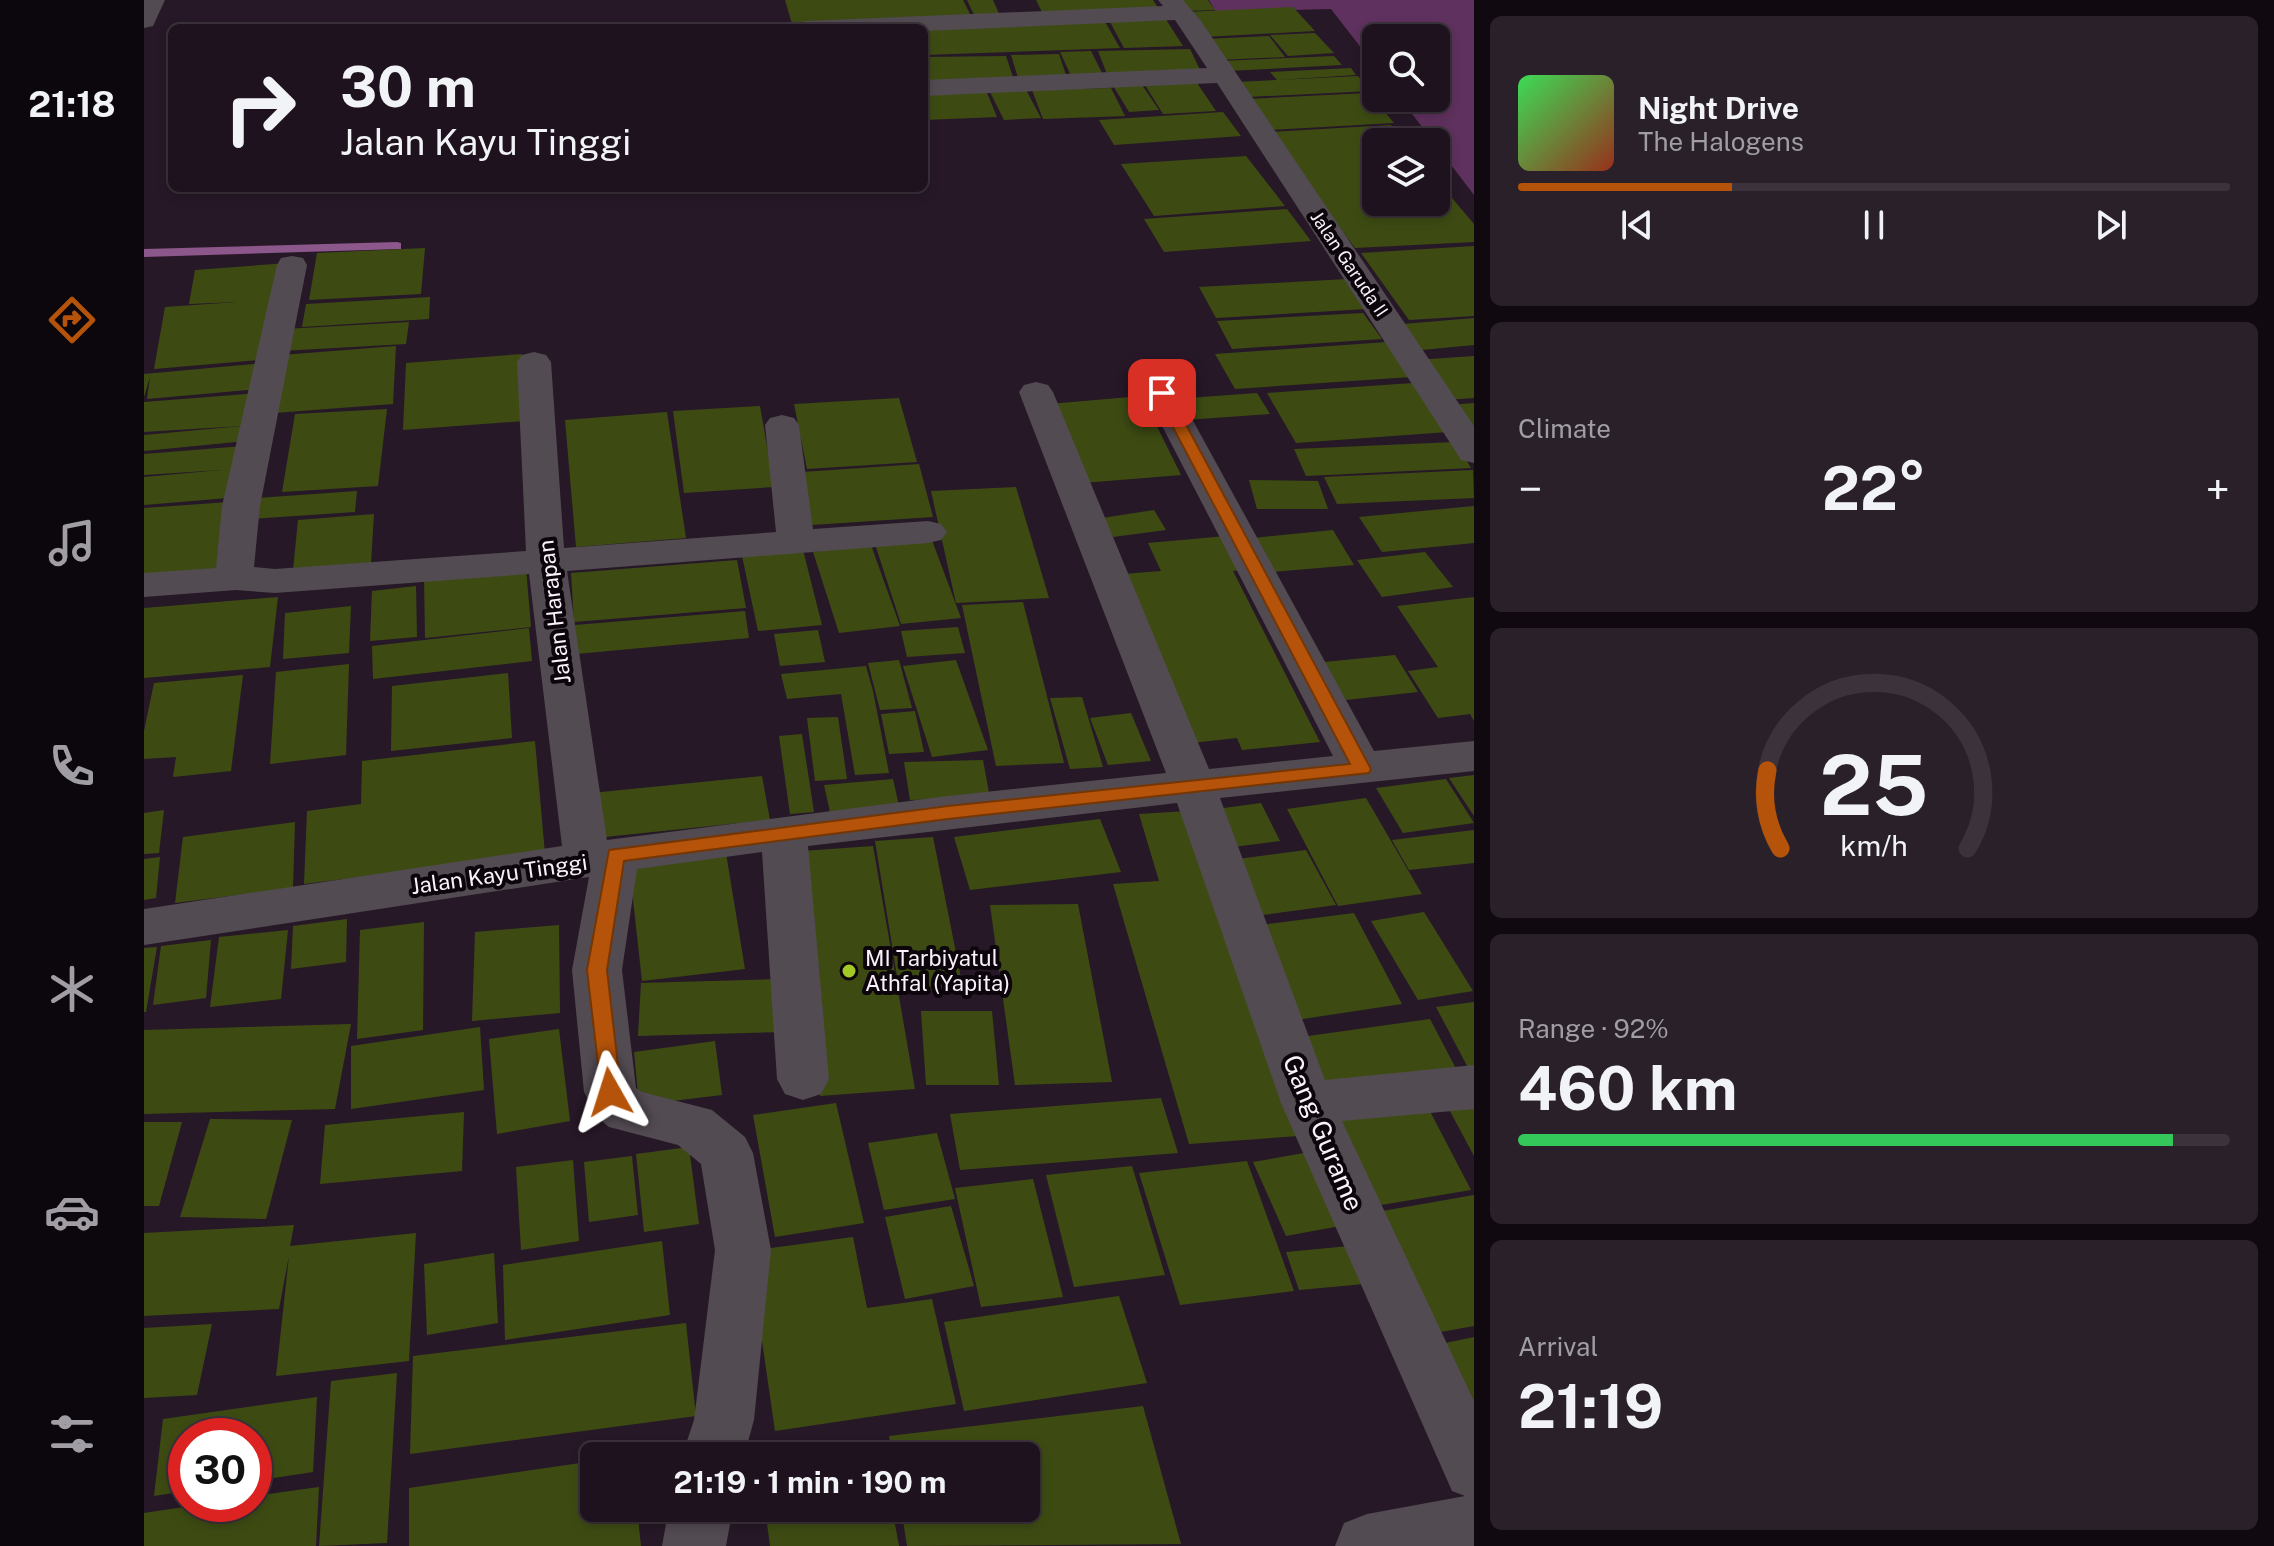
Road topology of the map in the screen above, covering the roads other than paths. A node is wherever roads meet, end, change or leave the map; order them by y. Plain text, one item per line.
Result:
1 (153, 0) edge
2 (1176, 7) edge
3 (144, 21) edge
4 (876, 24) edge
5 (1224, 75) junction
6 (928, 88) edge
7 (292, 265) dead end
8 (534, 362) dead end
9 (1036, 392) dead end
10 (1162, 393) dead end
11 (782, 425) dead end
12 (1474, 452) edge
13 (928, 532) dead end
14 (796, 541) junction
15 (546, 560) junction
16 (236, 578) junction
17 (144, 585) edge
18 (1474, 756) edge
19 (1362, 769) junction
20 (1194, 787) junction
21 (784, 835) junction
22 (601, 858) junction
23 (144, 927) edge
24 (803, 1079) dead end
25 (1474, 1087) edge
26 (1307, 1103) junction
27 (717, 1442) edge
28 (1474, 1469) edge
29 (698, 1522) edge
30 (1474, 1526) edge
31 (694, 1546) edge
32 (1367, 1546) edge

1 - 3 street
2 - 4 street, Jalan Garuda II
2 - 5 street, Jalan Garuda II
5 - 6 street
5 - 12 street, Jalan Garuda II
7 - 16 street
8 - 15 street, Jalan Harapan
9 - 20 street, Gang Gurame
10 - 19 street
11 - 14 street
13 - 14 street
14 - 15 street
15 - 16 street
15 - 22 street, Jalan Harapan
16 - 17 street
18 - 19 street, Jalan Kayu Tinggi
19 - 20 street, Jalan Kayu Tinggi
20 - 21 street, Jalan Kayu Tinggi
20 - 26 street, Gang Gurame
21 - 22 street, Jalan Kayu Tinggi
21 - 24 street
22 - 23 street, Jalan Kayu Tinggi
22 - 27 street, Jalan Harapan
25 - 26 street
26 - 28 street, Gang Gurame
29 - 31 street
30 - 32 street

